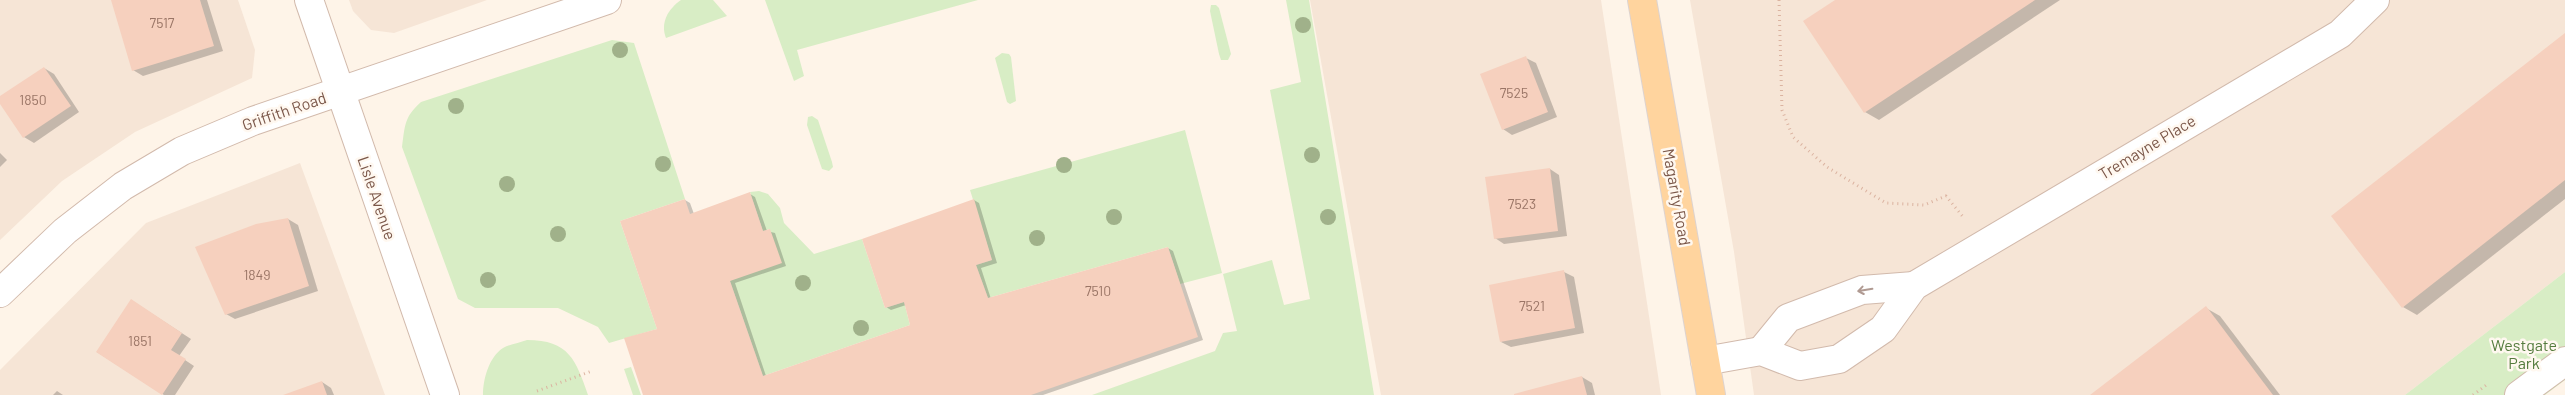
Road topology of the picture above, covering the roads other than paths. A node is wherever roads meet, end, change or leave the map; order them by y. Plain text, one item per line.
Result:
1 (309, 0) edge
2 (607, 0) edge
3 (1642, 0) edge
4 (2375, 0) edge
5 (340, 92) junction
6 (1914, 286) junction
7 (0, 294) edge
8 (1761, 351) junction
9 (1705, 360) junction
10 (2565, 361) edge
11 (445, 395) edge
12 (1711, 395) edge
13 (2519, 395) edge

1 - 5 street, Lisle Avenue
2 - 5 street, Griffith Road
3 - 9 main road, Magarity Road
4 - 6 street, Tremayne Place
5 - 7 street, Griffith Road
5 - 11 street, Lisle Avenue
6 -> 8 street, Tremayne Place
6 - 8 street, Tremayne Place
8 - 9 street
9 - 12 main road, Magarity Road
10 - 13 street

